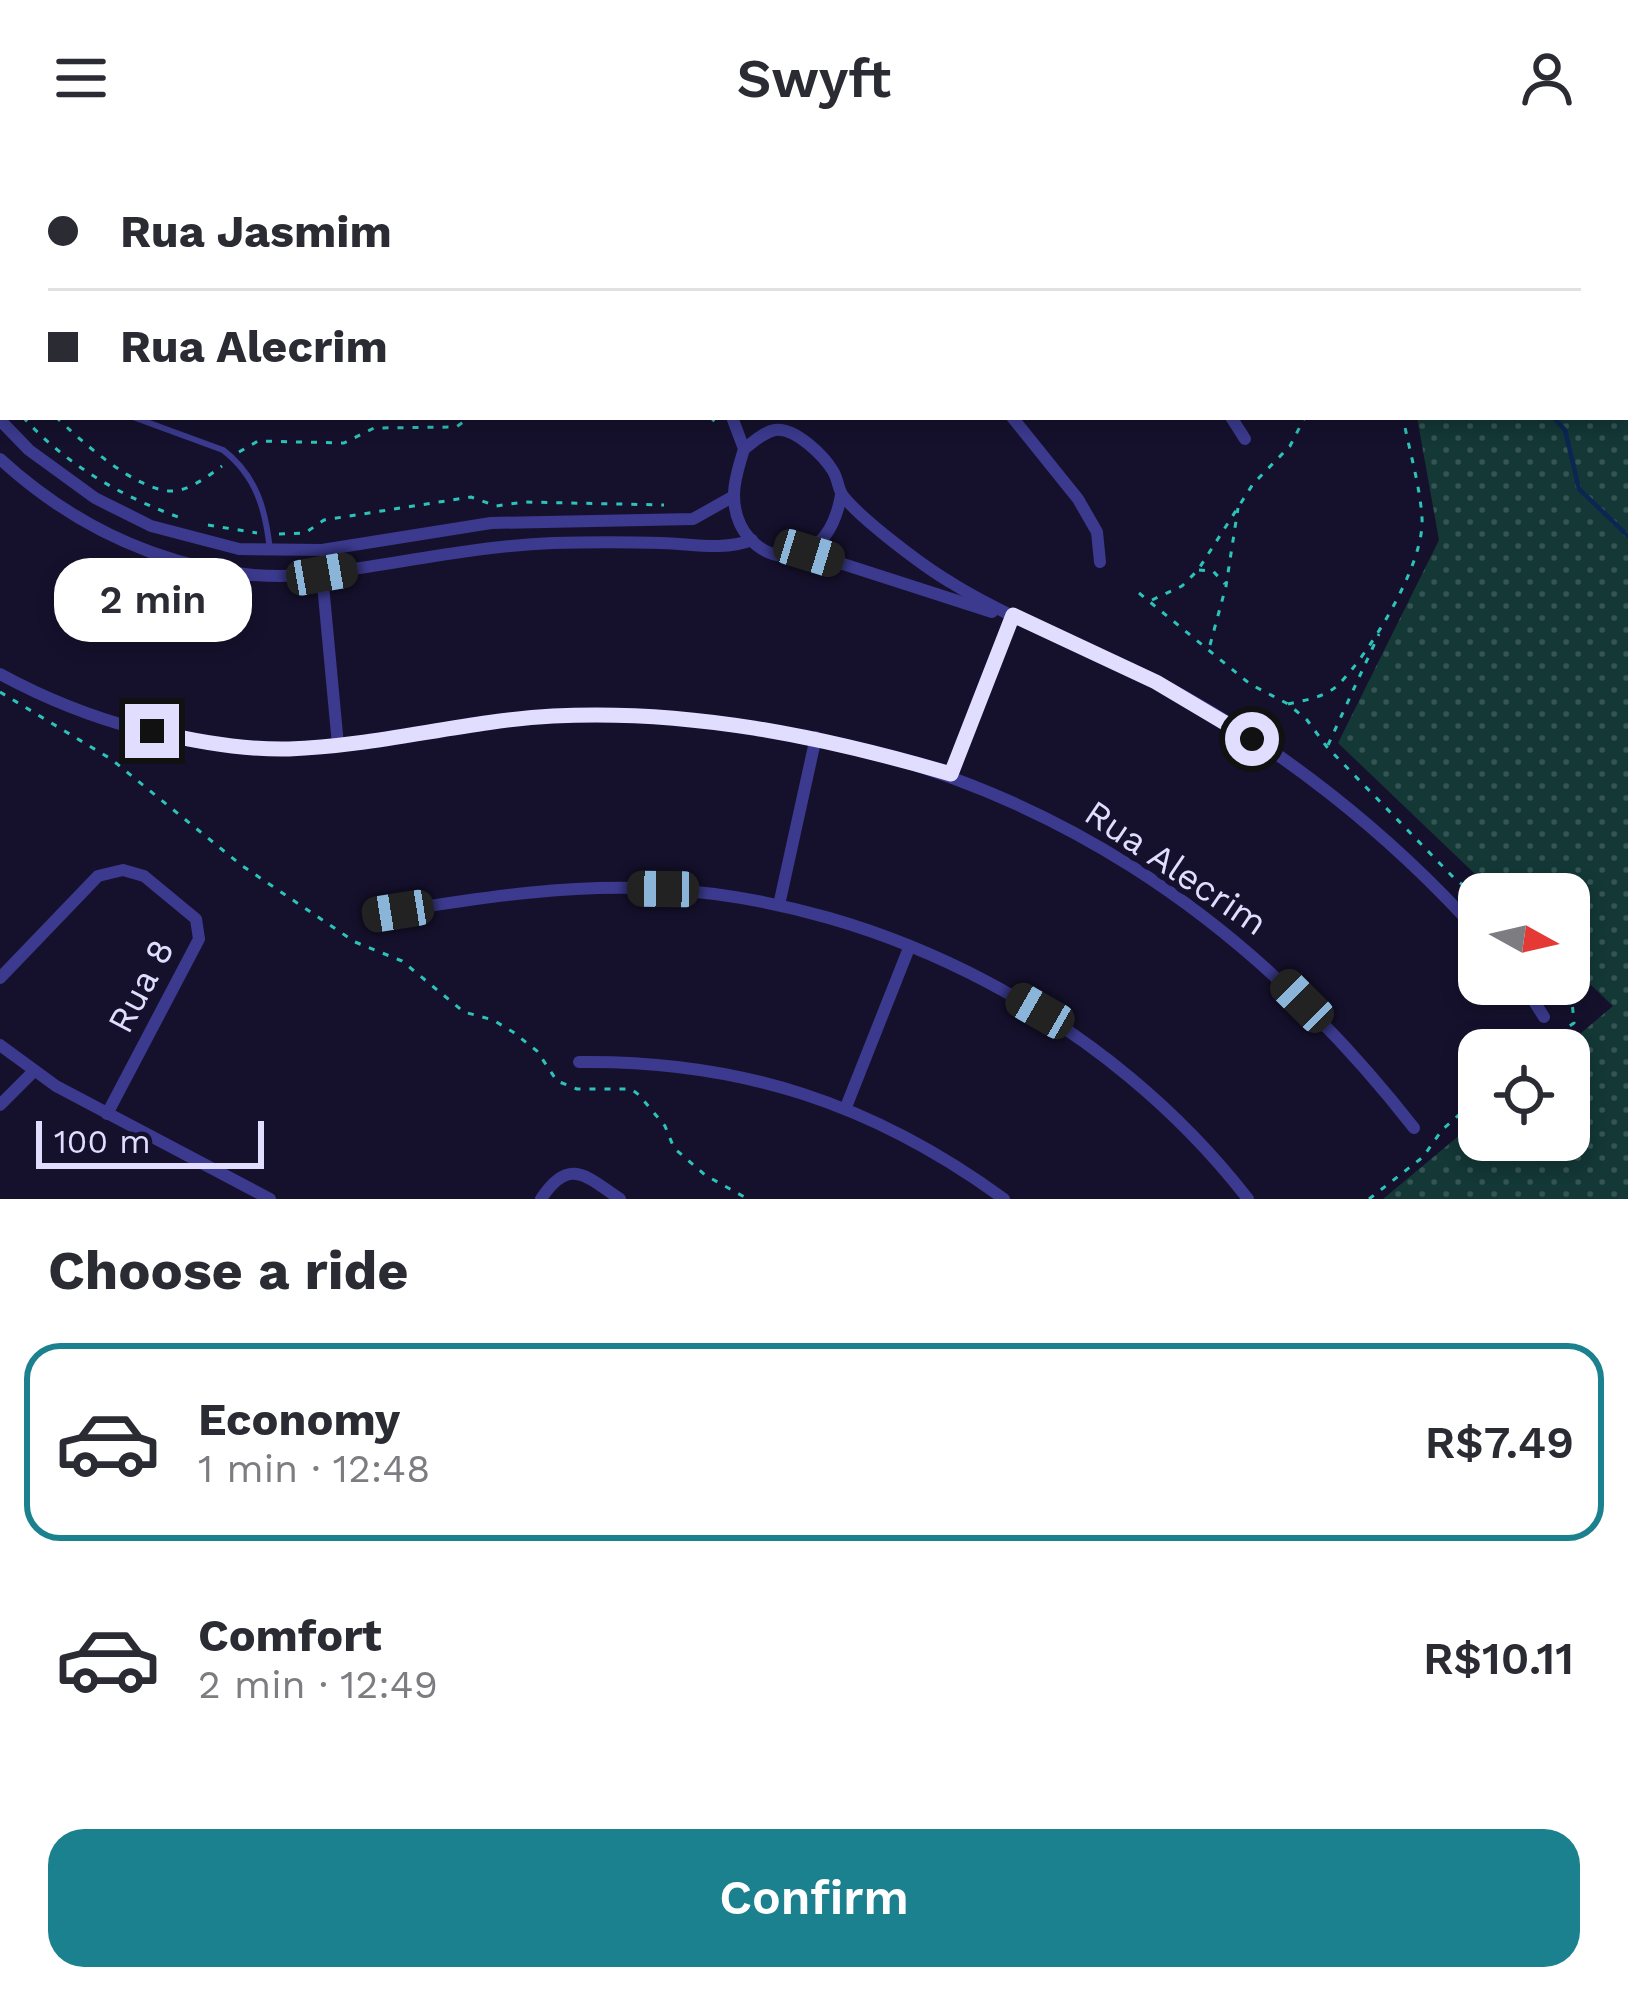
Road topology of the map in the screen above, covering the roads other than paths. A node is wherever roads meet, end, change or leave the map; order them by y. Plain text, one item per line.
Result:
1 (1, 420) edge
2 (733, 420) edge
3 (1014, 420) edge
4 (1233, 420) edge
5 (149, 421) edge
6 (777, 426) edge
7 (1245, 439) dead end
8 (744, 449) junction
9 (0, 459) edge
10 (841, 495) junction
11 (734, 496) junction
12 (752, 540) junction
13 (270, 551) junction
14 (809, 553) junction
15 (1100, 562) dead end
16 (322, 574) junction
17 (1016, 618) junction
18 (0, 674) edge
19 (816, 737) junction
20 (338, 745) junction
21 (951, 774) junction
22 (779, 905) junction
23 (1458, 910) edge
24 (371, 915) dead end
25 (909, 948) junction
26 (0, 978) edge
27 (1536, 1005) edge
28 (1544, 1017) dead end
29 (0, 1045) edge
30 (580, 1062) dead end
31 (34, 1071) junction
32 (0, 1105) edge
33 (846, 1107) junction
34 (107, 1114) junction
35 (1414, 1128) dead end
36 (270, 1199) edge
37 (541, 1199) edge
38 (620, 1199) edge
39 (1004, 1199) edge
40 (1248, 1199) edge

1 - 13 street
2 - 8 street
3 - 15 street
4 - 7 street
5 - 13 lane
6 - 8 street
6 - 10 street
8 - 11 street
9 - 16 street
10 - 14 street
10 - 17 street
11 - 12 street
11 - 13 street
12 - 14 street
12 - 16 street
14 - 17 street
16 - 20 street
17 - 21 street
17 - 23 street
18 - 20 street, Rua Alecrim
19 - 20 street, Rua Alecrim
19 - 21 street, Rua Alecrim
19 - 22 street
21 - 35 street, Rua Alecrim
22 - 24 street
22 - 25 street
25 - 33 street
25 - 40 street
26 - 34 street, Rua 8
27 - 28 street
29 - 31 street
30 - 33 street
31 - 32 street
31 - 34 street
33 - 39 street
34 - 36 street
37 - 38 street

